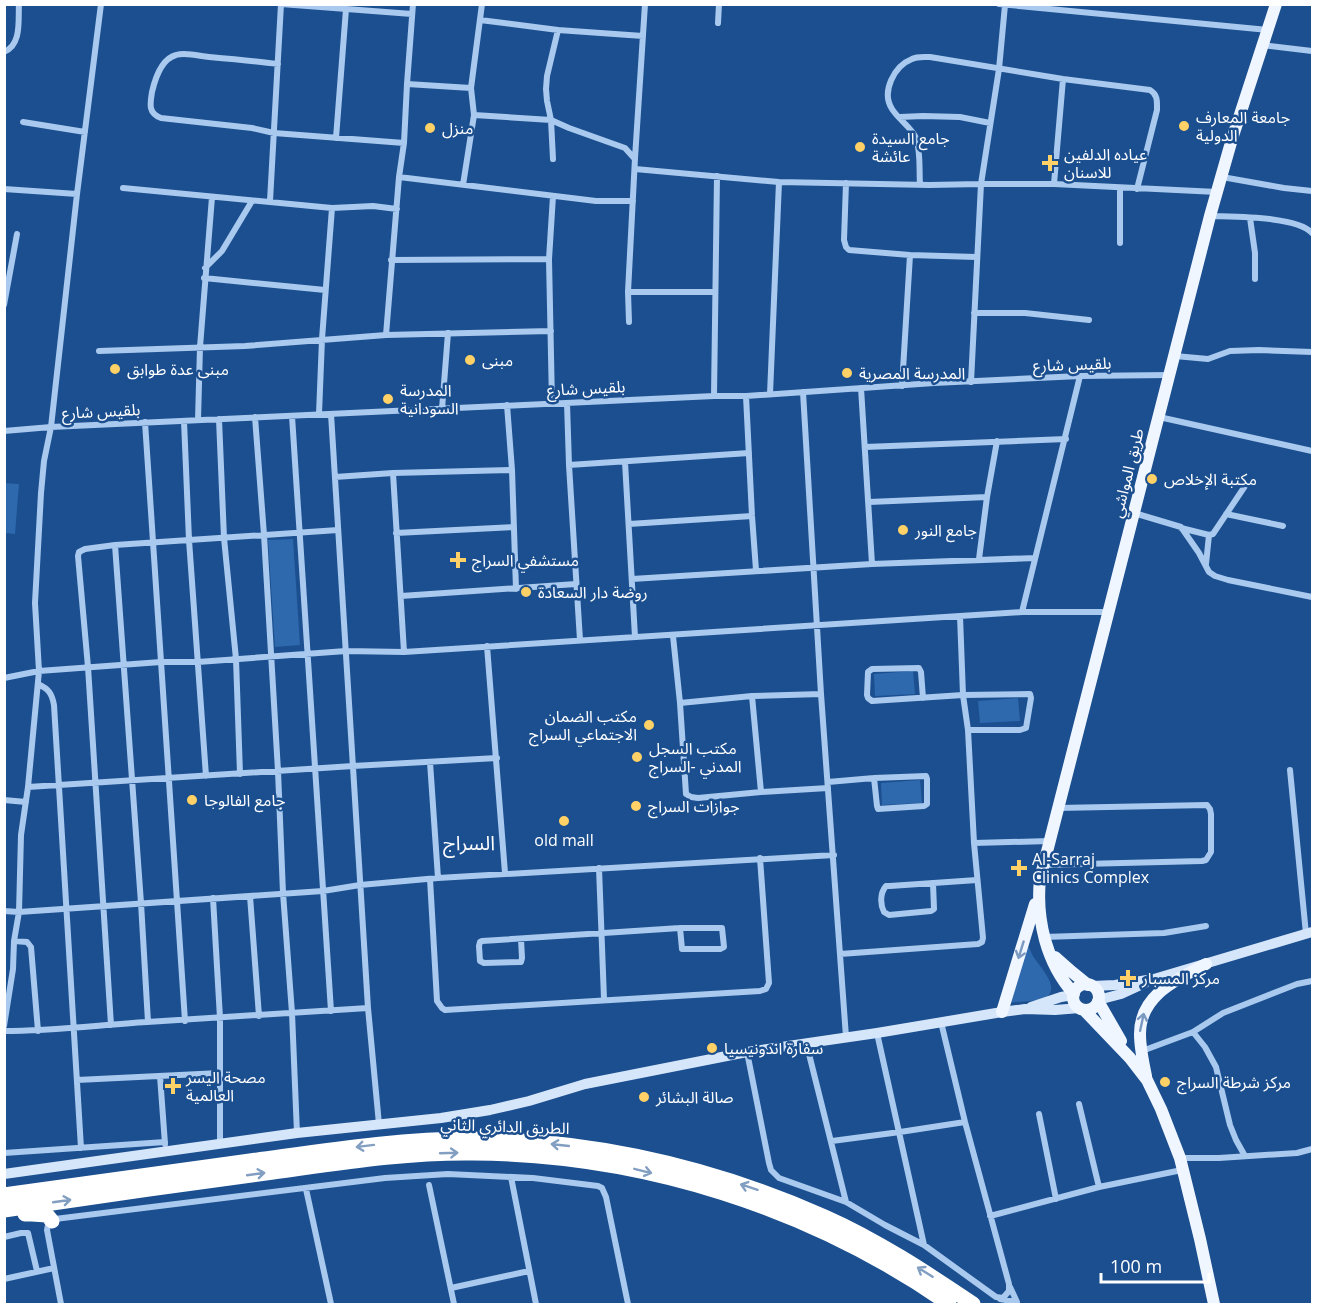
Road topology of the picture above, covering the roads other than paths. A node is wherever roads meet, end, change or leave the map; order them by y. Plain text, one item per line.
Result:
1 (19, 4) edge
2 (101, 4) edge
3 (281, 4) edge
4 (413, 4) edge
5 (482, 4) edge
6 (645, 4) edge
7 (719, 4) edge
8 (999, 4) edge
9 (1276, 4) edge
10 (1005, 5) edge
11 (346, 9) junction
12 (412, 14) junction
13 (480, 20) junction
14 (717, 22) dead end
15 (558, 30) junction
16 (1268, 30) junction
17 (643, 36) junction
18 (1263, 45) junction
19 (1312, 51) edge
20 (5, 52) edge
21 (278, 64) junction
22 (999, 69) junction
23 (1063, 79) junction
24 (407, 84) junction
25 (471, 88) junction
26 (474, 116) junction
27 (900, 117) junction
28 (551, 120) junction
29 (23, 122) dead end
30 (990, 123) junction
31 (85, 132) junction
32 (274, 133) junction
33 (336, 138) junction
34 (404, 143) junction
35 (635, 158) junction
36 (553, 159) dead end
37 (635, 170) junction
38 (717, 176) junction
39 (399, 177) junction
40 (1222, 177) junction
41 (779, 182) junction
42 (846, 183) junction
43 (981, 184) junction
44 (1054, 184) junction
45 (463, 185) junction
46 (920, 185) junction
47 (123, 188) dead end
48 (1120, 188) junction
49 (4, 189) edge
50 (1137, 189) junction
51 (1312, 191) edge
52 (1217, 192) junction
53 (77, 194) junction
54 (553, 196) junction
55 (212, 197) junction
56 (252, 201) junction
57 (270, 201) junction
58 (633, 201) junction
59 (332, 207) junction
60 (397, 209) junction
61 (1210, 216) junction
62 (1250, 218) junction
63 (1311, 228) edge
64 (17, 234) dead end
65 (1120, 243) dead end
66 (910, 255) junction
67 (976, 257) junction
68 (549, 259) junction
69 (392, 260) junction
70 (206, 267) junction
71 (204, 278) junction
72 (1255, 279) dead end
73 (325, 290) junction
74 (628, 292) junction
75 (715, 292) junction
76 (4, 305) edge
77 (974, 313) junction
78 (1089, 320) dead end
79 (629, 322) dead end
80 (551, 331) junction
81 (447, 333) junction
82 (386, 335) junction
83 (322, 339) junction
84 (200, 347) junction
85 (99, 351) dead end
86 (1312, 352) edge
87 (1174, 356) junction
88 (1169, 375) junction
89 (1080, 376) junction
90 (971, 382) junction
91 (902, 386) junction
92 (861, 388) junction
93 (803, 392) junction
94 (770, 394) junction
95 (714, 396) junction
96 (746, 396) junction
97 (552, 403) junction
98 (567, 403) junction
99 (507, 405) junction
100 (442, 409) junction
101 (319, 414) junction
102 (331, 414) junction
103 (292, 416) junction
104 (255, 417) junction
105 (1159, 417) junction
106 (219, 419) junction
107 (198, 420) junction
108 (184, 421) junction
109 (145, 422) junction
110 (51, 427) junction
111 (4, 431) edge
112 (1066, 439) junction
113 (998, 441) junction
114 (865, 447) junction
115 (1312, 451) edge
116 (749, 453) junction
117 (626, 462) junction
118 (568, 465) junction
119 (512, 470) junction
120 (393, 473) junction
121 (335, 477) junction
122 (1245, 486) dead end
123 (987, 497) junction
124 (869, 502) junction
125 (1134, 513) junction
126 (1226, 514) junction
127 (752, 516) junction
128 (629, 524) junction
129 (1283, 526) dead end
130 (514, 527) junction
131 (1181, 527) junction
132 (338, 530) junction
133 (299, 533) junction
134 (396, 533) junction
135 (264, 535) junction
136 (1209, 535) junction
137 (225, 538) junction
138 (189, 540) junction
139 (153, 543) junction
140 (115, 545) junction
141 (1035, 558) junction
142 (979, 559) junction
143 (872, 564) junction
144 (1205, 565) junction
145 (814, 568) junction
146 (756, 570) junction
147 (632, 579) junction
148 (576, 584) junction
149 (516, 589) junction
150 (401, 596) junction
151 (1312, 597) edge
152 (1022, 612) junction
153 (1109, 612) junction
154 (960, 616) junction
155 (818, 626) junction
156 (673, 636) junction
157 (635, 637) junction
158 (580, 640) junction
159 (487, 646) junction
160 (346, 651) junction
161 (404, 652) junction
162 (307, 653) junction
163 (270, 656) junction
164 (236, 659) junction
165 (161, 662) junction
166 (198, 662) junction
167 (123, 665) junction
168 (88, 667) junction
169 (39, 671) junction
170 (4, 678) edge
171 (38, 684) junction
172 (821, 694) junction
173 (963, 695) junction
174 (752, 696) junction
175 (922, 698) junction
176 (680, 703) junction
177 (968, 730) junction
178 (497, 758) junction
179 (430, 762) junction
180 (353, 766) junction
181 (314, 769) junction
182 (1290, 770) dead end
183 (278, 771) junction
184 (240, 774) junction
185 (206, 776) junction
186 (874, 778) junction
187 (169, 779) junction
188 (132, 781) junction
189 (95, 783) junction
190 (59, 785) junction
191 (828, 785) junction
192 (28, 787) junction
193 (761, 792) junction
194 (4, 800) edge
195 (26, 801) junction
196 (1058, 808) junction
197 (1049, 841) junction
198 (974, 843) junction
199 (834, 855) junction
200 (760, 858) junction
201 (1043, 865) junction
202 (599, 868) junction
203 (505, 873) junction
204 (438, 878) junction
205 (430, 879) junction
206 (977, 880) junction
207 (933, 883) junction
208 (360, 885) junction
209 (323, 891) junction
210 (283, 893) junction
211 (1038, 894) junction
212 (250, 896) junction
213 (213, 898) junction
214 (177, 901) junction
215 (141, 903) junction
216 (103, 906) junction
217 (66, 909) junction
218 (4, 911) edge
219 (19, 912) junction
220 (1206, 926) dead end
221 (680, 928) junction
222 (602, 932) junction
223 (1309, 933) edge
224 (1043, 937) junction
225 (521, 939) junction
226 (14, 941) junction
227 (1050, 952) junction
228 (840, 954) junction
229 (1206, 964) junction
230 (4, 969) edge
231 (13, 969) junction
232 (1154, 979) junction
233 (1312, 981) edge
234 (1090, 985) junction
235 (1073, 994) junction
236 (604, 999) junction
237 (1098, 1001) junction
238 (368, 1008) junction
239 (1025, 1009) junction
240 (1082, 1009) junction
241 (331, 1011) junction
242 (1002, 1012) junction
243 (292, 1013) junction
244 (259, 1016) junction
245 (220, 1018) junction
246 (185, 1021) junction
247 (148, 1022) junction
248 (941, 1022) junction
249 (111, 1025) junction
250 (4, 1026) edge
251 (74, 1028) junction
252 (4, 1031) edge
253 (38, 1031) junction
254 (1193, 1032) junction
255 (877, 1033) junction
256 (846, 1037) junction
257 (806, 1042) junction
258 (1142, 1051) junction
259 (747, 1052) junction
260 (1130, 1058) junction
261 (220, 1073) junction
262 (160, 1076) junction
263 (77, 1080) junction
264 (1147, 1080) junction
265 (1079, 1104) dead end
266 (1039, 1114) dead end
267 (965, 1122) junction
268 (379, 1124) junction
269 (900, 1132) junction
270 (297, 1133) junction
271 (832, 1141) junction
272 (220, 1144) junction
273 (165, 1147) junction
274 (81, 1148) junction
275 (1312, 1149) edge
276 (4, 1153) edge
277 (1245, 1156) junction
278 (1182, 1164) junction
279 (4, 1174) edge
280 (511, 1177) junction
281 (429, 1185) dead end
282 (1099, 1188) junction
283 (306, 1189) junction
284 (4, 1195) edge
285 (1056, 1199) junction
286 (846, 1202) junction
287 (4, 1210) edge
288 (990, 1216) junction
289 (4, 1218) edge
290 (52, 1221) junction
291 (4, 1237) edge
292 (924, 1245) junction
293 (54, 1268) junction
294 (37, 1270) junction
295 (529, 1271) junction
296 (4, 1279) edge
297 (1009, 1284) junction
298 (451, 1288) junction
299 (996, 1297) junction
300 (61, 1305) edge
301 (331, 1305) edge
302 (454, 1305) edge
303 (536, 1305) edge
304 (628, 1305) edge
305 (948, 1305) edge
306 (973, 1305) edge
307 (1214, 1305) edge

1 - 20 street
2 - 31 street
3 - 11 street
3 - 21 street
4 - 12 street
5 - 13 street
6 - 17 street
7 - 14 street
8 - 10 street
9 - 16 main road, طريق المواشي
10 - 16 street
10 - 22 street
11 - 12 street
11 - 33 street
12 - 24 street
13 - 15 street
13 - 25 street
15 - 17 street
15 - 28 street
16 - 18 main road, طريق المواشي
17 - 35 street
18 - 19 street
18 - 40 main road, طريق المواشي
21 - 32 street
21 - 32 street
22 - 23 street
22 - 27 street
22 - 30 street
23 - 44 street
23 - 50 street
24 - 25 street
24 - 34 street
25 - 26 street
26 - 28 street
26 - 45 street
27 - 30 street
27 - 46 street
28 - 35 street
28 - 36 street
29 - 31 street
30 - 43 street
31 - 53 street
32 - 33 street
32 - 57 street
33 - 34 street
34 - 39 street
35 - 37 street
37 - 38 street
37 - 58 street
38 - 41 street
38 - 75 street
39 - 45 street
39 - 60 street
40 - 51 street
40 - 52 main road, طريق المواشي
41 - 42 street
41 - 94 street
42 - 46 street
42 - 66 street
43 - 44 street
43 - 46 street
43 - 67 street
44 - 48 street
45 - 54 street
47 - 55 street
48 - 50 street
48 - 65 street
49 - 53 street
50 - 52 street
52 - 61 main road, طريق المواشي
53 - 110 street
54 - 58 street
54 - 68 street
55 - 56 street
55 - 70 street
56 - 57 street
56 - 70 street
57 - 59 street
58 - 74 street
59 - 60 street
59 - 73 street
60 - 69 street
61 - 62 street
61 - 87 main road, طريق المواشي
62 - 63 street
62 - 72 street
64 - 76 street
66 - 67 street
66 - 91 street
67 - 77 street
68 - 69 street
68 - 80 street
69 - 82 street
70 - 71 street
71 - 73 street
71 - 84 street
73 - 83 street
74 - 75 street
74 - 79 street
75 - 95 street
77 - 78 street
77 - 90 street
80 - 81 street
80 - 97 street
81 - 82 street
81 - 100 street
82 - 83 street
83 - 84 street
83 - 101 street
84 - 85 street
84 - 107 street
86 - 87 street
87 - 88 main road, طريق المواشي
88 - 89 street, بلقيس شارع
88 - 105 main road, طريق المواشي
89 - 90 street, بلقيس شارع
89 - 112 street
90 - 91 street, بلقيس شارع
91 - 92 street, بلقيس شارع
92 - 93 street, بلقيس شارع
92 - 114 street
93 - 94 street, بلقيس شارع
93 - 145 street
94 - 96 street, بلقيس شارع
95 - 96 street, بلقيس شارع
95 - 98 street, بلقيس شارع
96 - 116 street
97 - 98 street, بلقيس شارع
97 - 99 street, بلقيس شارع
98 - 118 street
99 - 100 street, بلقيس شارع
99 - 119 street
100 - 102 street, بلقيس شارع
101 - 102 street, بلقيس شارع
101 - 103 street, بلقيس شارع
102 - 121 street
103 - 104 street, بلقيس شارع
103 - 133 street
104 - 106 street, بلقيس شارع
104 - 135 street
105 - 115 street
105 - 125 main road, طريق المواشي
106 - 107 street, بلقيس شارع
106 - 137 street
107 - 108 street, بلقيس شارع
108 - 109 street, بلقيس شارع
108 - 138 street
109 - 110 street, بلقيس شارع
109 - 139 street
110 - 111 street, بلقيس شارع
110 - 169 street
112 - 113 street
112 - 141 street
113 - 114 street
113 - 123 street
114 - 124 street
116 - 117 street
116 - 127 street
117 - 118 street
117 - 128 street
118 - 148 street
119 - 120 street
119 - 130 street
120 - 121 street
120 - 134 street
121 - 132 street
122 - 126 street
123 - 124 street
123 - 142 street
124 - 143 street
125 - 131 street
125 - 153 main road, طريق المواشي
126 - 129 street
126 - 136 street
127 - 128 street
127 - 146 street
128 - 147 street
130 - 134 street
130 - 149 street
131 - 136 street
131 - 144 street
132 - 133 street
132 - 160 street
133 - 135 street
133 - 162 street
134 - 150 street
135 - 137 street
135 - 163 street
136 - 144 street
137 - 138 street
137 - 164 street
138 - 139 street
138 - 166 street
139 - 140 street
139 - 165 street
140 - 167 street
140 - 168 street
141 - 142 street
141 - 152 street
142 - 143 street
143 - 145 street
144 - 151 street
145 - 146 street
145 - 155 street
146 - 147 street
147 - 157 street
148 - 149 street
148 - 158 street
149 - 150 street
150 - 161 street
152 - 153 street
152 - 154 street
153 - 196 main road, طريق المواشي
154 - 155 street
154 - 173 street
155 - 156 street
155 - 172 street
156 - 157 street
156 - 176 street
157 - 158 street
158 - 159 street
159 - 161 street
159 - 178 street
160 - 161 street
160 - 162 street
160 - 180 street
162 - 163 street
162 - 181 street
163 - 164 street
163 - 183 street
164 - 166 street
164 - 184 street
165 - 166 street
165 - 167 street
165 - 187 street
166 - 185 street
167 - 168 street
167 - 188 street
168 - 169 street
168 - 189 street
169 - 170 street
169 - 171 street
171 - 190 street
171 - 192 street
172 - 174 street
172 - 191 street
173 - 175 street
173 - 177 street
173 - 177 street
174 - 176 street
174 - 193 street
175 - 175 street
176 - 193 street
177 - 198 street
178 - 179 street
178 - 203 street
179 - 180 street
179 - 204 street
180 - 181 street
180 - 208 street
181 - 183 street
181 - 209 street
182 - 223 street
183 - 184 street
183 - 210 street
184 - 185 street
185 - 187 street
186 - 186 street
186 - 191 street
187 - 188 street
187 - 214 street
188 - 189 street
188 - 215 street
189 - 190 street
189 - 216 street
190 - 192 street
190 - 217 street
191 - 193 street
191 - 199 street
192 - 195 street
194 - 195 street
195 - 219 street
196 - 197 main road, طريق المواشي
196 - 201 street
197 - 198 street
197 - 201 main road, طريق المواشي
198 - 206 street
199 - 200 street
199 - 228 street
200 - 202 street
200 - 236 street
201 - 211 main road, طريق المواشي
202 - 203 street
202 - 222 street
203 - 204 street
204 - 205 street
205 - 208 street
205 - 236 street
206 - 207 street
206 - 228 street
207 - 207 street
208 - 209 street
208 - 238 street
209 - 210 street
209 - 241 street
210 - 212 street
210 - 243 street
211 - 224 main road, طريق المواشي
211 -> 242 main road
212 - 213 street
212 - 244 street
213 - 214 street
213 - 245 street
214 - 215 street
214 - 246 street
215 - 216 street
215 - 247 street
216 - 217 street
216 - 249 street
217 - 219 street
217 - 251 street
218 - 219 street
219 - 226 street
220 - 224 street
221 - 221 street
221 - 222 street
222 - 225 street
222 - 236 street
223 - 229 street
224 - 227 main road, طريق المواشي
225 - 225 street
226 - 231 street
226 - 253 street
227 - 234 main road, طريق المواشي
227 - 235 main road, طريق المواشي
228 - 256 street
229 - 232 street
258 -> 229 main road
230 - 231 street
231 - 250 street
232 - 234 street
232 - 237 street
233 - 254 street
234 - 235 main road
234 - 237 main road
235 - 239 street
235 - 240 main road
237 - 240 main road
237 - 260 main road
238 - 241 street
238 - 268 street
239 - 240 street
239 - 242 street
240 - 260 main road
241 - 243 street
242 - 248 street
243 - 244 street
243 - 270 street
244 - 245 street
245 - 246 street
245 - 261 street
246 - 247 street
247 - 249 street
248 - 255 street
248 - 267 street
249 - 251 street
251 - 253 street
251 - 263 street
252 - 253 street
254 - 258 street
254 - 277 street
255 - 256 street
255 - 269 street
256 - 257 street
257 - 259 street
257 - 271 street
258 - 264 main road
259 - 268 street
259 - 286 street
260 - 264 main road
261 - 262 street
261 - 272 street
262 - 263 street
262 - 273 street
263 - 274 street
264 - 278 main road
265 - 282 street
266 - 285 street
267 - 269 street
267 - 288 street
268 - 270 street
269 - 271 street
269 - 292 street
270 - 272 street
271 - 286 street
272 - 273 street
273 - 274 street
273 - 279 street
274 - 276 street
275 - 277 street
277 - 278 street
278 - 282 street
278 - 307 main road
280 - 283 street
280 - 295 street
280 - 304 street
281 - 298 street
282 - 285 street
283 - 290 street
283 - 301 street
306 -> 284 highway, الطريق الدائري الثاني
285 - 288 street
286 - 292 street
287 -> 305 highway, الطريق الدائري الثاني
288 - 297 street
289 - 290 highway
290 - 293 street
291 - 294 street
292 - 299 street
293 - 294 street
293 - 300 street
294 - 296 street
295 - 298 street
295 - 303 street
297 - 299 street
297 - 299 street
298 - 302 street

